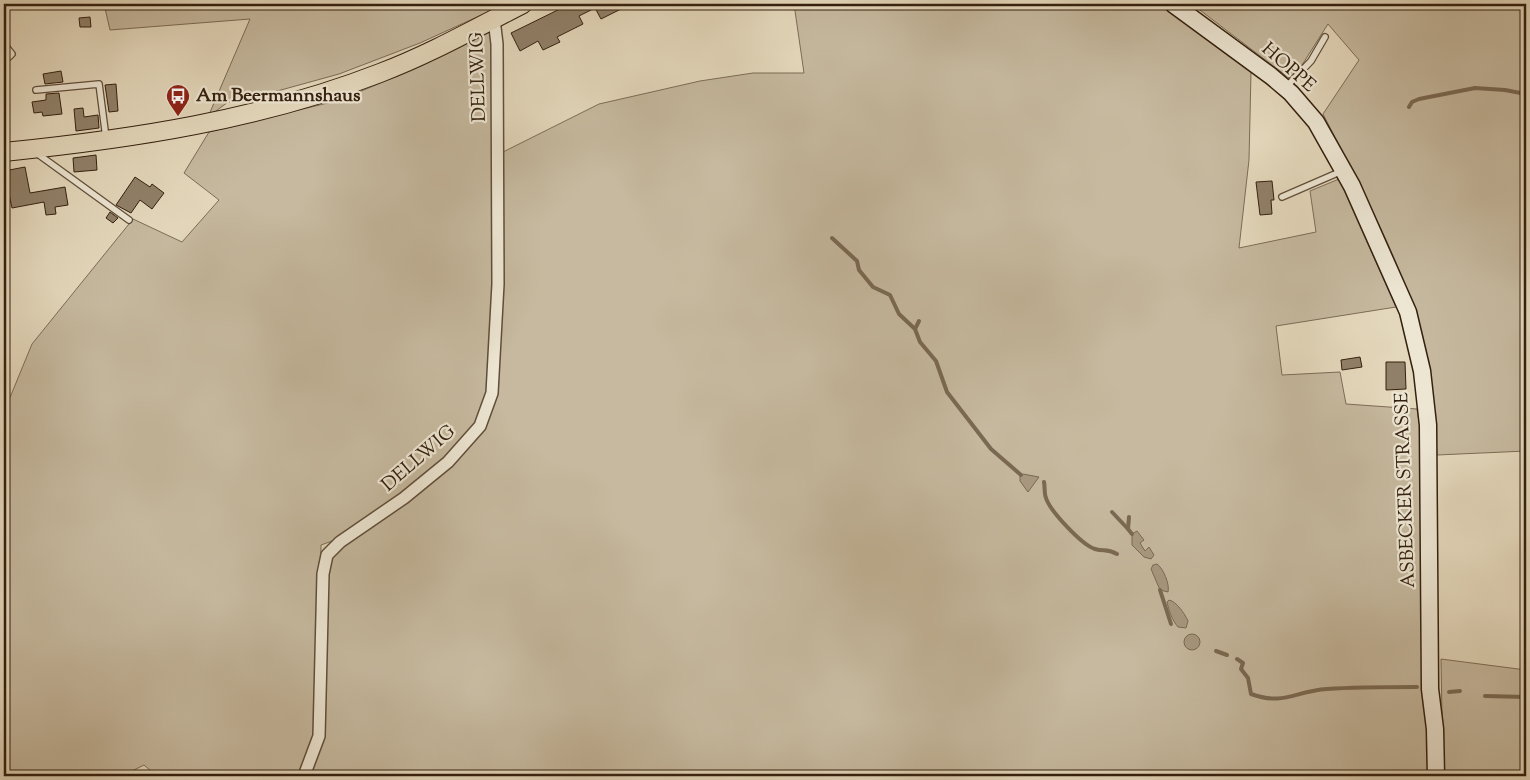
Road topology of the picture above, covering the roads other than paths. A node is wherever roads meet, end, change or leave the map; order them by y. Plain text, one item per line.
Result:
1 (523, 4) edge
2 (1173, 4) edge
3 (494, 19) junction
4 (1326, 37) dead end
5 (4, 44) edge
6 (9, 57) dead end
7 (1285, 88) junction
8 (36, 90) dead end
9 (106, 140) junction
10 (31, 150) junction
11 (4, 152) edge
12 (1344, 170) junction
13 (1352, 186) joint
14 (1282, 197) dead end
15 (129, 220) dead end
16 (304, 776) edge
17 (1436, 776) edge

1 - 3 main road
2 - 7 main road, HOPPE
3 - 9 main road
3 - 16 street, DELLWIG
4 - 7 lane
5 - 6 lane
7 - 12 main road, HOPPE
8 - 9 lane
9 - 10 main road
10 - 11 main road
10 - 15 lane
12 - 13 main road, HOPPE
12 - 14 lane
13 - 17 main road, ASBECKER STRASSE

